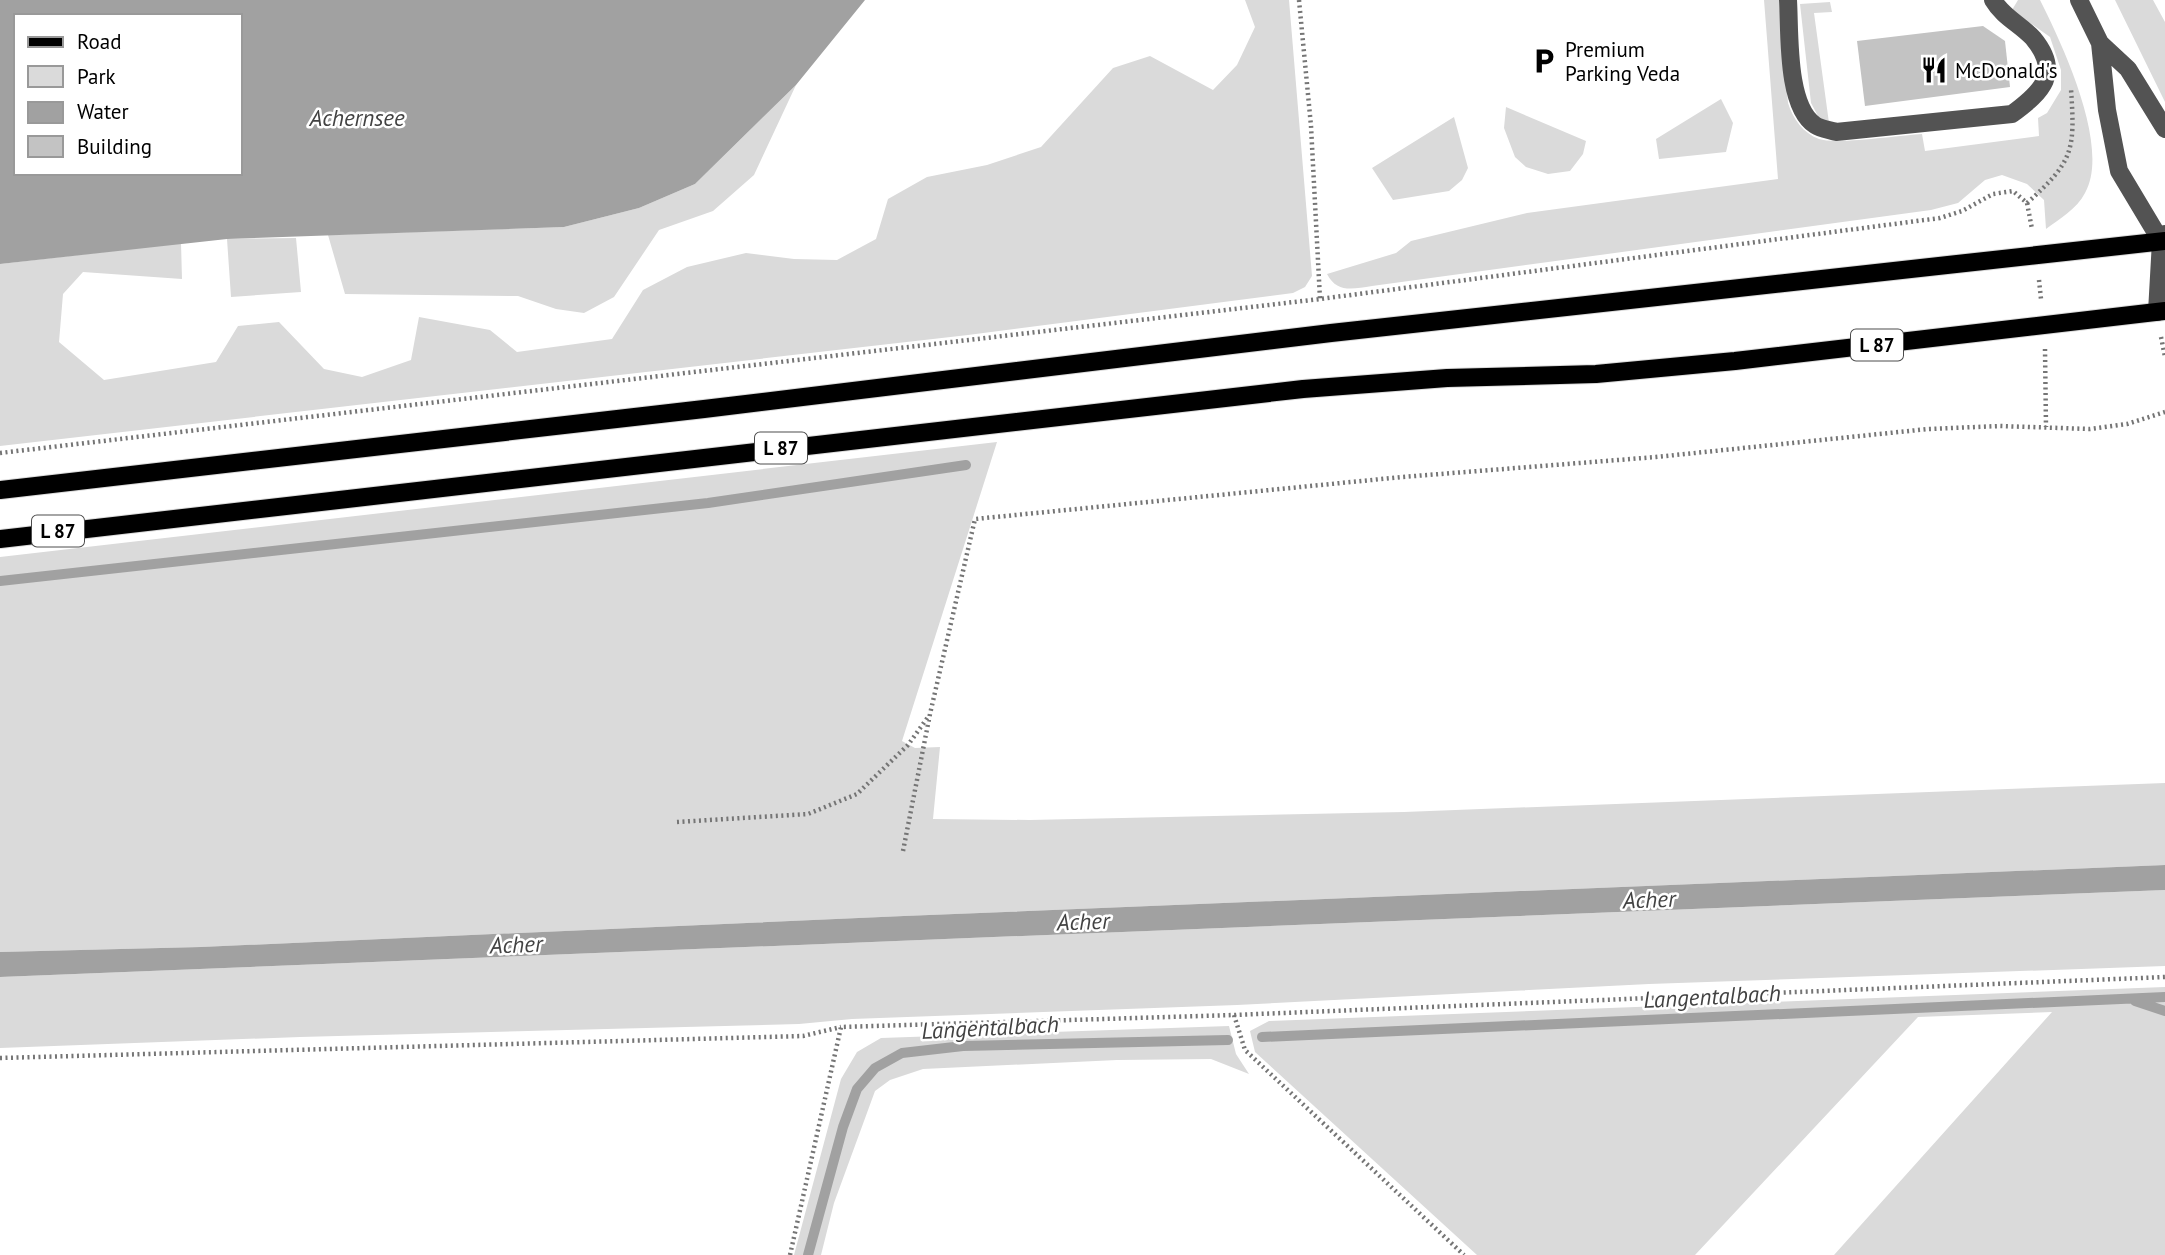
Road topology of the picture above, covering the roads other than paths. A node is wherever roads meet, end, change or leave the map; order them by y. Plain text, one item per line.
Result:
1 (1788, 0) edge
2 (1993, 0) edge
3 (2079, 0) edge
4 (2100, 43) junction
5 (2165, 129) edge
6 (2164, 239) edge
7 (2161, 311) edge
8 (0, 490) edge
9 (0, 539) edge

1 - 2 street
3 - 4 street
4 - 5 street
4 - 6 street
6 - 7 street, L 87
6 - 8 main road, L 87
7 - 9 main road, L 87

